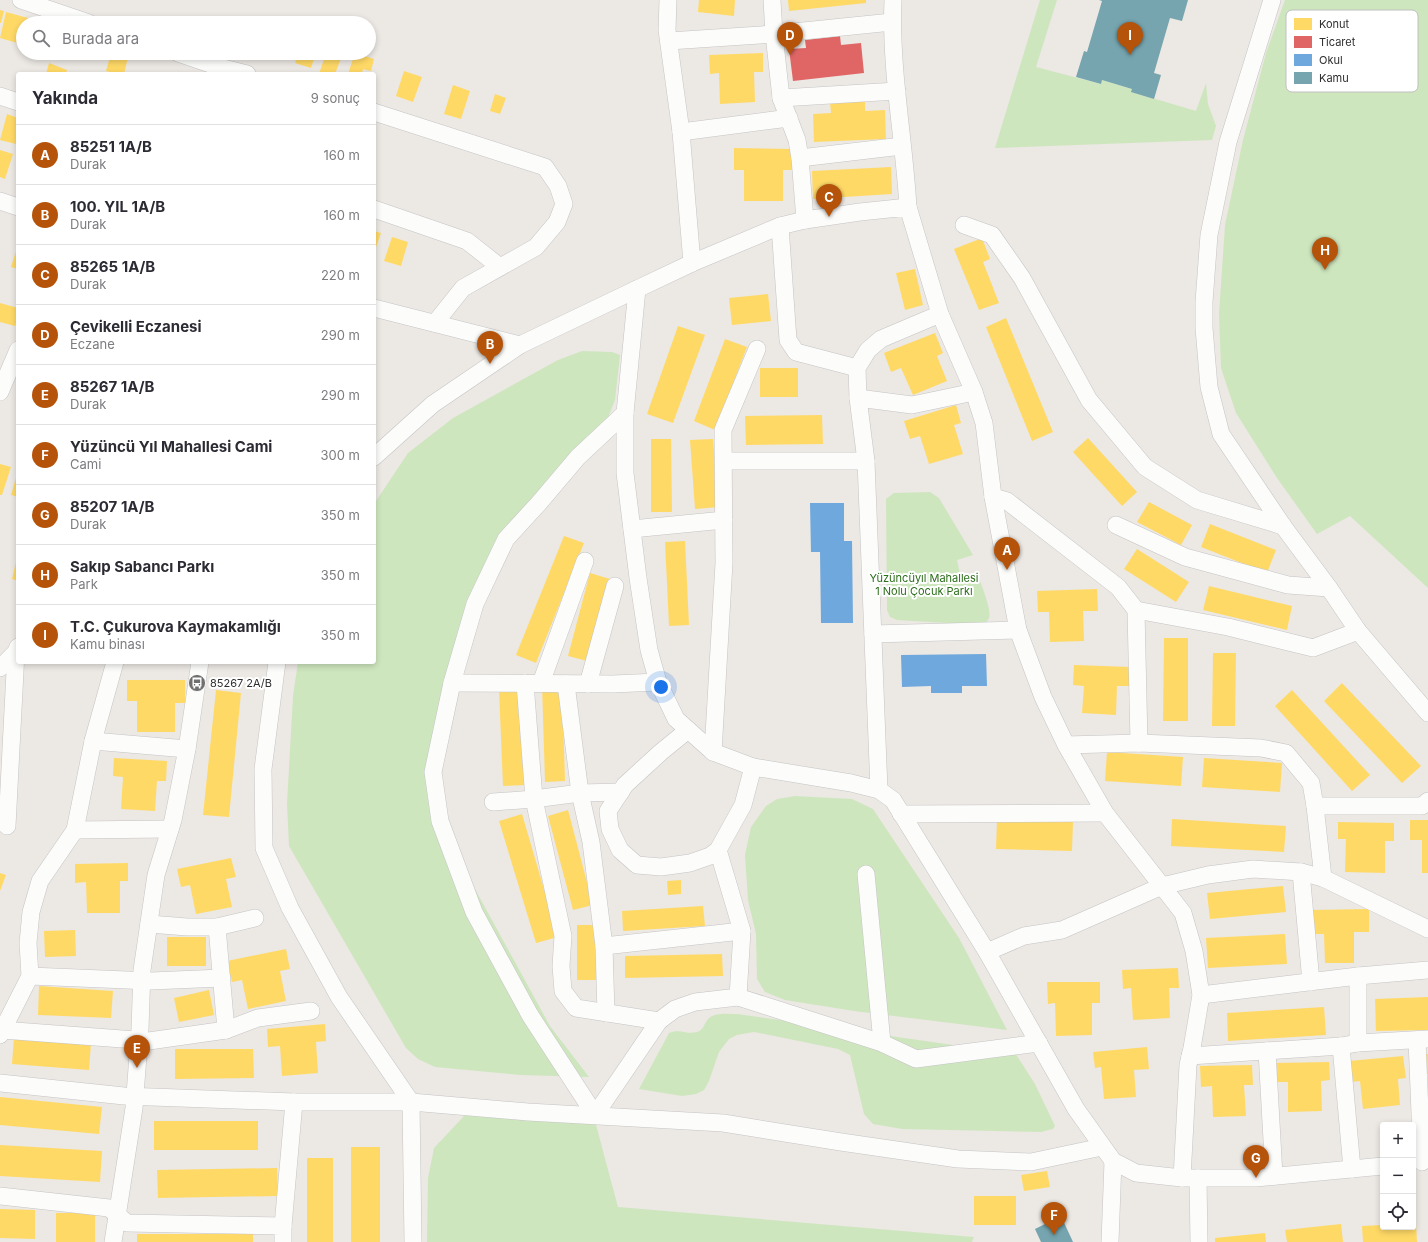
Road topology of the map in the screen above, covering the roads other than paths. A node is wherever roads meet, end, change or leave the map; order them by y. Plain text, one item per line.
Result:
1 (21, 0) edge
2 (668, 0) edge
3 (772, 0) edge
4 (893, 0) edge
5 (1272, 0) edge
6 (68, 16) edge
7 (892, 22) junction
8 (774, 34) junction
9 (669, 41) junction
10 (194, 60) edge
11 (218, 71) edge
12 (897, 91) junction
13 (0, 96) edge
14 (781, 98) junction
15 (16, 101) edge
16 (376, 113) edge
17 (789, 118) junction
18 (682, 132) junction
19 (902, 146) junction
20 (800, 158) junction
21 (0, 201) edge
22 (16, 206) edge
23 (908, 207) junction
24 (376, 210) edge
25 (805, 220) junction
26 (964, 225) dead end
27 (780, 226) junction
28 (692, 263) junction
29 (500, 267) junction
30 (637, 289) junction
31 (376, 308) edge
32 (940, 314) junction
33 (435, 323) junction
34 (520, 345) junction
35 (757, 349) dead end
36 (16, 355) edge
37 (857, 368) junction
38 (0, 392) edge
39 (974, 392) junction
40 (858, 398) junction
41 (625, 413) junction
42 (376, 455) edge
43 (724, 461) junction
44 (866, 462) junction
45 (993, 497) junction
46 (724, 520) junction
47 (1116, 525) dead end
48 (1283, 526) junction
49 (632, 529) junction
50 (584, 561) dead end
51 (614, 586) dead end
52 (1329, 588) junction
53 (1136, 610) junction
54 (1018, 630) junction
55 (1358, 630) junction
56 (873, 634) junction
57 (16, 651) edge
58 (16, 664) edge
59 (114, 664) edge
60 (200, 664) edge
61 (277, 664) edge
62 (0, 668) edge
63 (658, 682) junction
64 (452, 683) junction
65 (524, 683) junction
66 (541, 683) junction
67 (566, 684) junction
68 (588, 684) junction
69 (1428, 713) edge
70 (688, 730) junction
71 (93, 741) junction
72 (1139, 743) junction
73 (1066, 744) junction
74 (187, 749) junction
75 (713, 752) junction
76 (753, 767) junction
77 (879, 790) junction
78 (621, 792) junction
79 (580, 793) junction
80 (534, 799) junction
81 (1428, 801) edge
82 (493, 802) dead end
83 (1315, 806) junction
84 (1105, 813) junction
85 (901, 814) junction
86 (7, 826) dead end
87 (170, 829) junction
88 (75, 830) junction
89 (718, 850) junction
90 (1301, 872) junction
91 (866, 874) dead end
92 (1323, 878) junction
93 (1162, 886) junction
94 (254, 918) dead end
95 (149, 924) junction
96 (217, 927) junction
97 (1428, 929) edge
98 (742, 931) junction
99 (604, 946) junction
100 (987, 952) junction
101 (1428, 970) edge
102 (30, 976) junction
103 (1358, 976) junction
104 (222, 978) junction
105 (142, 980) junction
106 (1310, 982) junction
107 (1201, 995) junction
108 (738, 997) junction
109 (311, 1010) dead end
110 (606, 1013) junction
111 (659, 1021) junction
112 (226, 1030) junction
113 (1, 1033) edge
114 (139, 1040) junction
115 (1422, 1040) edge
116 (882, 1043) junction
117 (1038, 1043) junction
118 (1358, 1043) junction
119 (1341, 1046) junction
120 (1267, 1051) junction
121 (1190, 1056) junction
122 (0, 1083) edge
123 (135, 1096) junction
124 (294, 1102) junction
125 (412, 1102) junction
126 (595, 1115) junction
127 (1102, 1147) junction
128 (1113, 1162) junction
129 (1421, 1162) edge
130 (1380, 1166) edge
131 (1352, 1169) junction
132 (1274, 1176) junction
133 (1182, 1178) junction
134 (1198, 1178) junction
135 (0, 1196) edge
136 (118, 1215) junction
137 (283, 1234) edge
138 (113, 1242) edge
139 (413, 1242) edge
140 (1110, 1242) edge
141 (1199, 1242) edge

1 - 6 street
2 - 9 street
3 - 8 street
4 - 7 street
5 - 48 street
7 - 8 street
7 - 12 street
8 - 9 street
8 - 14 street
9 - 18 street
10 - 11 street
12 - 14 street
12 - 19 street
13 - 15 street
14 - 17 street
16 - 29 street
17 - 18 street
17 - 20 street
18 - 28 street
19 - 20 street
19 - 23 street
20 - 25 street
21 - 22 street
23 - 25 street
23 - 32 street
24 - 29 street
25 - 27 street
26 - 48 street
27 - 28 street
27 - 37 street
28 - 30 street
29 - 33 street
30 - 34 street
30 - 41 street
31 - 33 street
32 - 37 street
32 - 39 street
33 - 34 street
34 - 42 street
35 - 43 street
36 - 38 street
37 - 40 street
39 - 40 street
39 - 45 street
40 - 44 street
41 - 49 street
41 - 64 street
43 - 44 street
43 - 46 street
44 - 56 street
45 - 53 street
45 - 54 street
46 - 49 street
46 - 75 street
47 - 52 street
48 - 52 street
49 - 63 street
50 - 66 street
51 - 68 street
52 - 55 street
53 - 55 street
53 - 72 street
54 - 56 street
54 - 73 street
55 - 69 street
56 - 77 street
57 - 62 street
58 - 86 street
59 - 71 street
60 - 74 street
61 - 125 street
63 - 68 street
63 - 70 street
64 - 65 street
64 - 126 street
65 - 66 street
65 - 80 street
66 - 67 street
67 - 68 street
67 - 79 street
70 - 75 street
70 - 78 street
71 - 74 street
71 - 88 street
72 - 73 street
72 - 83 street
73 - 84 street
74 - 87 street
75 - 76 street
76 - 77 street
76 - 89 street
77 - 85 street
78 - 79 street
78 - 89 street
79 - 80 street
79 - 99 street
80 - 82 street
80 - 110 street
81 - 83 street
83 - 92 street
84 - 85 street
84 - 93 street
85 - 100 street
87 - 88 street
87 - 95 street
88 - 102 street
89 - 98 street
90 - 92 street
90 - 93 street
90 - 106 street
91 - 116 street
92 - 97 street
93 - 100 street
93 - 107 street
94 - 96 street
95 - 96 street
95 - 105 street
96 - 104 street
98 - 99 street
98 - 108 street
99 - 110 street
100 - 117 street
101 - 103 street
102 - 105 street
102 - 113 street
103 - 106 street
103 - 118 street
104 - 105 street
104 - 112 street
105 - 114 street
106 - 107 street
107 - 121 street
108 - 111 street
108 - 116 street
109 - 112 street
110 - 111 street
111 - 126 street
112 - 114 street
113 - 114 street
114 - 123 street
115 - 118 street
115 - 129 street
116 - 117 street
117 - 127 street
118 - 119 street
119 - 120 street
119 - 131 street
120 - 121 street
120 - 132 street
121 - 133 street
122 - 123 street
123 - 124 street
123 - 136 street
124 - 125 street
124 - 137 street
125 - 126 street
125 - 139 street
126 - 127 street
127 - 128 street
128 - 133 street
128 - 140 street
130 - 131 street
131 - 132 street
132 - 134 street
133 - 134 street
134 - 141 street
135 - 136 street
136 - 137 street
136 - 138 street

